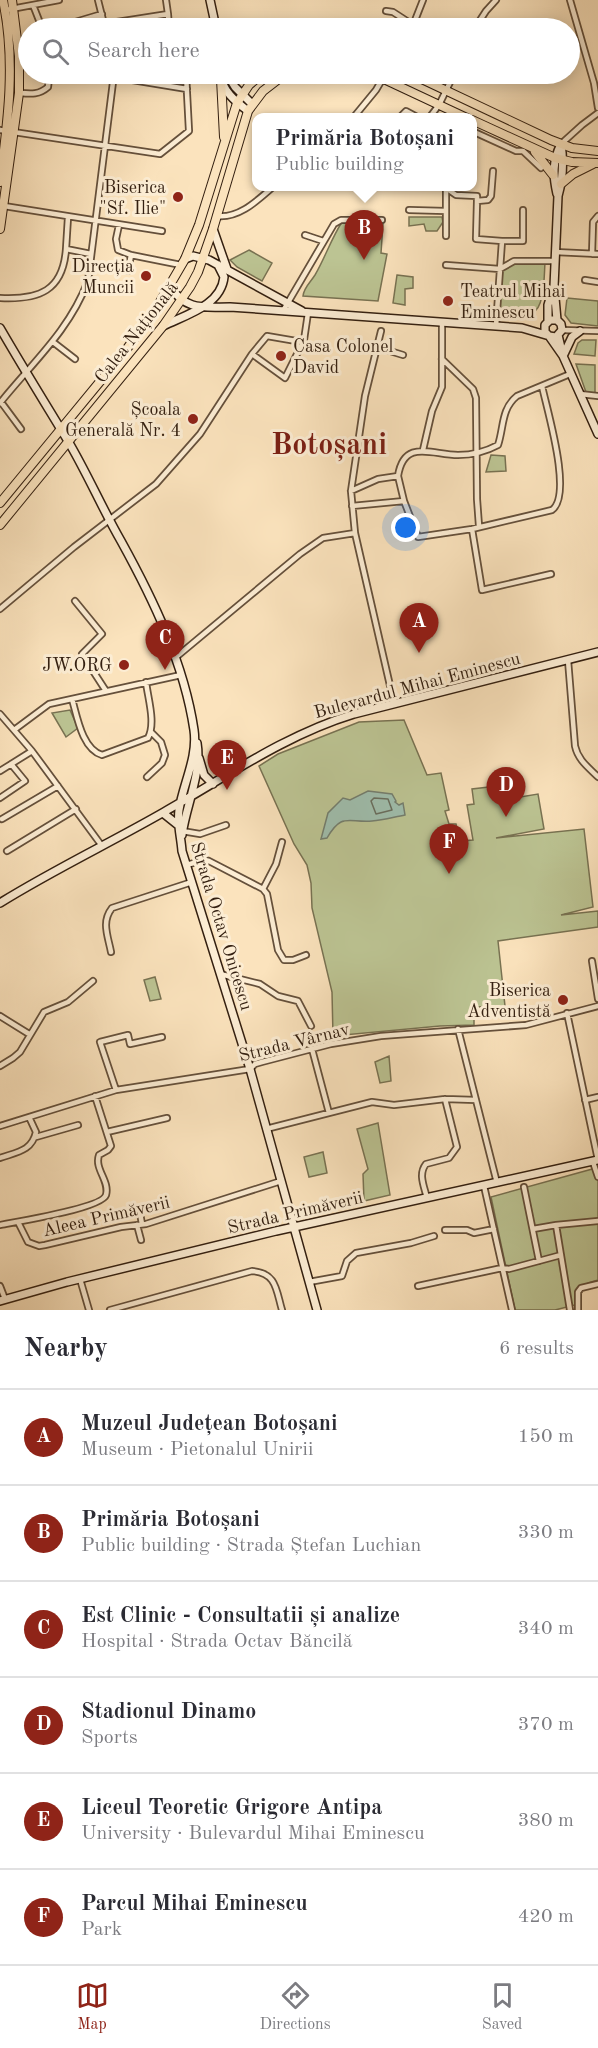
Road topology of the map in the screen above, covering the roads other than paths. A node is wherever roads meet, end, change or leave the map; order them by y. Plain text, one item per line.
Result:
1 (3, 0) edge
2 (59, 0) edge
3 (99, 0) edge
4 (166, 0) edge
5 (210, 0) edge
6 (423, 0) edge
7 (496, 0) edge
8 (570, 0) edge
9 (33, 5) junction
10 (10, 6) edge
11 (386, 11) dead end
12 (102, 14) junction
13 (168, 14) junction
14 (38, 18) edge
15 (89, 18) edge
16 (103, 18) edge
17 (147, 18) edge
18 (168, 18) edge
19 (214, 18) edge
20 (401, 18) edge
21 (416, 18) edge
22 (481, 18) edge
23 (576, 18) edge
24 (580, 32) edge
25 (4, 39) edge
26 (18, 56) edge
27 (596, 82) edge
28 (19, 84) edge
29 (48, 84) edge
30 (113, 84) edge
31 (161, 84) edge
32 (187, 84) edge
33 (223, 84) edge
34 (225, 84) edge
35 (232, 84) edge
36 (252, 84) edge
37 (270, 84) edge
38 (380, 84) edge
39 (395, 84) edge
40 (434, 84) edge
41 (450, 84) edge
42 (187, 89) junction
43 (447, 90) junction
44 (19, 93) junction
45 (242, 95) junction
46 (237, 103) junction
47 (439, 105) junction
48 (250, 107) junction
49 (598, 108) edge
50 (356, 113) edge
51 (432, 113) edge
52 (458, 113) edge
53 (598, 113) edge
54 (477, 122) edge
55 (7, 131) edge
56 (477, 135) edge
57 (224, 143) junction
58 (561, 144) junction
59 (105, 146) junction
60 (529, 147) junction
61 (598, 151) edge
62 (560, 159) junction
63 (596, 163) edge
64 (541, 168) dead end
65 (493, 171) dead end
66 (553, 175) junction
67 (0, 182) edge
68 (561, 184) junction
69 (268, 191) edge
70 (446, 191) edge
71 (451, 191) edge
72 (558, 196) junction
73 (477, 201) junction
74 (4, 206) junction
75 (409, 210) dead end
76 (523, 210) dead end
77 (446, 211) junction
78 (216, 216) junction
79 (598, 216) edge
80 (68, 217) junction
81 (382, 220) dead end
82 (95, 222) junction
83 (119, 225) junction
84 (0, 229) edge
85 (213, 229) junction
86 (162, 231) dead end
87 (305, 235) dead end
88 (446, 236) dead end
89 (323, 241) junction
90 (502, 241) junction
91 (66, 249) junction
92 (555, 252) junction
93 (91, 254) junction
94 (595, 254) edge
95 (131, 255) junction
96 (203, 258) junction
97 (554, 261) junction
98 (183, 262) junction
99 (216, 264) junction
100 (446, 265) dead end
101 (227, 269) junction
102 (500, 269) junction
103 (128, 271) dead end
104 (585, 280) dead end
105 (598, 282) edge
106 (169, 286) junction
107 (554, 287) junction
108 (0, 298) edge
109 (181, 300) junction
110 (291, 307) junction
111 (199, 308) junction
112 (306, 313) junction
113 (557, 320) junction
114 (442, 322) junction
115 (547, 322) junction
116 (163, 326) junction
117 (496, 326) junction
118 (0, 328) edge
119 (522, 328) junction
120 (381, 331) dead end
121 (580, 331) junction
122 (598, 331) edge
123 (560, 333) junction
124 (2, 334) edge
125 (547, 335) junction
126 (53, 342) junction
127 (302, 342) junction
128 (377, 348) junction
129 (252, 354) junction
130 (403, 355) dead end
131 (563, 356) junction
132 (75, 359) dead end
133 (442, 359) junction
134 (27, 373) junction
135 (570, 374) junction
136 (542, 386) junction
137 (0, 393) edge
138 (580, 394) junction
139 (598, 396) edge
140 (2, 401) edge
141 (21, 429) dead end
142 (60, 429) junction
143 (598, 434) edge
144 (68, 441) junction
145 (423, 450) junction
146 (477, 454) junction
147 (398, 476) junction
148 (351, 490) junction
149 (404, 501) junction
150 (0, 503) edge
151 (352, 506) junction
152 (110, 519) junction
153 (0, 525) edge
154 (479, 526) junction
155 (472, 529) junction
156 (355, 533) junction
157 (551, 574) dead end
158 (75, 601) dead end
159 (0, 609) edge
160 (598, 652) edge
161 (175, 658) junction
162 (568, 660) junction
163 (181, 675) junction
164 (146, 682) junction
165 (106, 691) junction
166 (72, 699) junction
167 (394, 704) junction
168 (0, 714) edge
169 (14, 730) junction
170 (151, 732) junction
171 (195, 733) junction
172 (32, 751) junction
173 (198, 752) junction
174 (11, 764) junction
175 (0, 771) edge
176 (147, 777) dead end
177 (598, 777) edge
178 (213, 784) junction
179 (58, 786) junction
180 (192, 795) junction
181 (0, 798) edge
182 (181, 801) junction
183 (76, 809) junction
184 (163, 813) junction
185 (2, 819) dead end
186 (226, 825) dead end
187 (180, 828) junction
188 (282, 842) dead end
189 (102, 846) junction
190 (7, 851) dead end
191 (186, 865) junction
192 (192, 882) junction
193 (263, 889) junction
194 (0, 903) edge
195 (111, 952) dead end
196 (306, 955) dead end
197 (592, 961) dead end
198 (220, 974) junction
199 (93, 981) dead end
200 (598, 999) edge
201 (598, 1006) edge
202 (567, 1012) junction
203 (0, 1016) edge
204 (311, 1026) dead end
205 (458, 1029) junction
206 (29, 1034) junction
207 (162, 1037) dead end
208 (312, 1049) junction
209 (0, 1065) edge
210 (250, 1069) junction
211 (116, 1090) junction
212 (95, 1096) junction
213 (598, 1096) edge
214 (445, 1099) junction
215 (476, 1100) junction
216 (585, 1100) junction
217 (329, 1113) junction
218 (29, 1117) junction
219 (167, 1118) dead end
220 (78, 1125) dead end
221 (0, 1126) edge
222 (266, 1129) junction
223 (107, 1132) junction
224 (36, 1137) junction
225 (0, 1158) edge
226 (596, 1161) edge
227 (598, 1177) edge
228 (281, 1181) junction
229 (497, 1183) junction
230 (484, 1186) junction
231 (524, 1187) dead end
232 (427, 1198) junction
233 (140, 1208) dead end
234 (598, 1221) edge
235 (18, 1222) junction
236 (139, 1225) junction
237 (556, 1225) junction
238 (0, 1226) edge
239 (294, 1227) junction
240 (494, 1229) junction
241 (533, 1229) junction
242 (445, 1230) dead end
243 (434, 1236) dead end
244 (141, 1240) dead end
245 (561, 1256) junction
246 (539, 1261) junction
247 (502, 1268) junction
248 (80, 1279) junction
249 (309, 1282) junction
250 (598, 1284) edge
251 (0, 1286) edge
252 (418, 1286) dead end
253 (2, 1300) edge
254 (89, 1310) edge
255 (110, 1310) edge
256 (282, 1310) edge
257 (317, 1310) edge
258 (512, 1310) edge
259 (570, 1310) edge
260 (578, 1310) edge

1 - 10 main road
2 - 9 street
3 - 12 street
4 - 13 street
5 - 19 main road
6 - 21 street
7 - 22 street
8 - 23 street
9 - 10 street
9 - 14 street
10 - 25 main road
10 - 26 main road
11 - 20 street
12 - 15 street
12 - 16 street
13 - 17 street
13 - 18 street
24 - 27 street
25 - 55 main road
27 - 49 street
28 - 44 main road
29 - 44 street
30 - 59 street
31 - 42 street
32 - 42 street
33 - 57 main road
34 - 46 main road
35 - 45 main road
36 - 45 main road, Calea Națională
37 - 48 main road, Calea Națională
38 - 50 street
39 - 47 main road
40 - 43 main road
41 - 43 street
42 - 59 street
43 - 47 street
43 - 58 main road
44 - 55 main road
45 - 46 main road, Calea Națională
45 - 48 main road
46 - 48 main road
46 - 57 main road, Calea Națională
47 - 51 street
47 - 52 main road
48 - 78 main road, Calea Națională
53 - 58 street
54 - 60 main road
55 - 59 street
55 - 67 main road
55 - 74 main road
56 - 64 street
57 - 98 main road, Calea Națională
58 - 61 main road
58 - 62 main road
59 - 82 street
60 - 62 main road
60 - 66 main road
62 - 63 main road
62 - 66 main road
62 - 68 main road
63 - 68 main road
65 - 73 street
66 - 72 main road
68 - 72 main road
69 - 78 street
70 - 77 street
71 - 73 street
72 - 92 main road
73 - 90 street
74 - 80 street
74 - 84 main road
75 - 77 street
76 - 90 street
77 - 88 street
78 - 85 main road, Calea Națională
79 - 94 street
80 - 82 street
80 - 91 street
81 - 89 street
82 - 83 street
82 - 93 street
83 - 86 street
83 - 95 street
85 - 96 main road, Calea Națională
85 - 101 main road
87 - 89 street
89 - 110 street
90 - 102 street
91 - 93 street
91 - 108 street
92 - 94 street
92 - 97 main road
93 - 126 street
95 - 98 street
95 - 103 street
96 - 98 main road
96 - 99 main road
96 - 109 main road, Calea Națională
97 - 102 street
97 - 107 main road
98 - 106 main road, Calea Națională
99 - 101 main road
99 - 111 main road
100 - 102 street
101 - 110 main road
102 - 117 street
104 - 105 street
106 - 109 main road
106 - 142 main road, Calea Națională
107 - 113 main road
107 - 115 main road
109 - 111 main road
109 - 116 main road, Calea Națională
110 - 111 main road
110 - 112 main road
111 - 116 main road
112 - 114 main road
112 - 127 street
113 - 115 main road
113 - 123 main road
114 - 117 main road
114 - 133 street
115 - 119 main road
115 - 125 main road
116 - 144 main road, Calea Națională
117 - 119 main road
118 - 124 main road, Strada Octav Onicescu
119 - 125 main road
120 - 128 street
121 - 122 street
121 - 123 street
121 - 131 main road
123 - 125 main road
123 - 131 main road
124 - 134 main road, Strada Octav Onicescu
125 - 131 main road
126 - 132 street
126 - 134 street
127 - 129 street
127 - 129 street
128 - 130 street
128 - 148 street
129 - 152 street
131 - 135 main road
133 - 145 street
133 - 146 street
134 - 140 street
134 - 142 main road, Strada Octav Onicescu
135 - 136 street
135 - 138 main road
136 - 146 street
136 - 154 street
137 - 140 street
138 - 139 street
138 - 143 main road
140 - 141 street
142 - 144 main road, Strada Octav Onicescu
142 - 150 main road, Calea Națională
144 - 152 main road, Strada Octav Onicescu
144 - 153 main road, Calea Națională
145 - 146 street
145 - 147 street
146 - 154 street
147 - 148 street
147 - 149 street
148 - 151 street
149 - 151 street
149 - 155 street
151 - 156 street
152 - 159 street
152 - 161 main road, Strada Octav Onicescu
154 - 155 street
155 - 157 street
156 - 161 street
156 - 167 street
158 - 165 street
160 - 162 main road, Bulevardul Mihai Eminescu
161 - 163 main road, Strada Octav Onicescu
162 - 167 main road, Bulevardul Mihai Eminescu
162 - 177 street
163 - 164 street
163 - 171 main road, Strada Octav Onicescu
164 - 165 street
164 - 170 street
165 - 166 street
166 - 169 street
166 - 170 street
167 - 178 main road, Bulevardul Mihai Eminescu
168 - 169 street
169 - 172 street
170 - 176 street
171 - 173 main road
171 - 182 main road, Strada Octav Onicescu
172 - 174 street
172 - 179 street
173 - 178 main road
173 - 180 main road
174 - 175 street
174 - 181 street
178 - 180 main road, Bulevardul Mihai Eminescu
179 - 183 street
179 - 185 street
180 - 182 main road, Bulevardul Mihai Eminescu
180 - 187 main road
182 - 184 main road, Bulevardul Mihai Eminescu
182 - 187 main road, Strada Octav Onicescu
183 - 189 street
183 - 190 street
184 - 187 main road
184 - 189 main road, Bulevardul Mihai Eminescu
186 - 187 street
187 - 191 main road, Strada Octav Onicescu
188 - 193 street
189 - 194 main road, Bulevardul Mihai Eminescu
191 - 192 main road, Strada Octav Onicescu
191 - 193 street
192 - 195 street
192 - 198 main road, Strada Octav Onicescu
193 - 196 street
197 - 200 street
198 - 204 street
198 - 210 main road, Strada Octav Onicescu
199 - 206 street
201 - 202 street, Strada Vârnav
202 - 205 street, Strada Vârnav
202 - 216 street
203 - 206 street
205 - 208 street, Strada Vârnav
205 - 215 street
206 - 209 street
207 - 211 street
208 - 210 street, Strada Vârnav
208 - 217 street
210 - 211 street, Strada Vârnav
210 - 222 main road, Strada Octav Onicescu
211 - 212 street, Strada Vârnav
212 - 218 street, Strada Vârnav
212 - 223 street
213 - 216 street
214 - 215 street
214 - 217 street
214 - 232 street
215 - 229 street
216 - 226 street
217 - 222 street
218 - 221 street, Strada Vârnav
218 - 224 street
219 - 223 street
220 - 224 street
222 - 228 main road, Strada Octav Onicescu
223 - 235 street
224 - 225 street
226 - 227 street
226 - 229 main road, Strada Primăverii
228 - 236 street, Aleea Primăverii
228 - 239 main road, Strada Octav Onicescu
229 - 230 main road, Strada Primăverii
230 - 232 main road, Strada Primăverii
230 - 240 street
231 - 241 street
232 - 239 main road, Strada Primăverii
233 - 236 street
234 - 237 street
235 - 236 street, Aleea Primăverii
235 - 238 street
236 - 244 street
237 - 241 street
237 - 245 street
239 - 248 main road, Strada Primăverii
239 - 249 main road, Strada Octav Onicescu
240 - 242 street
240 - 247 street
241 - 246 street
243 - 249 street
245 - 246 street
245 - 259 street
246 - 247 street
247 - 252 street
247 - 258 street
248 - 253 main road, Strada Primăverii
248 - 254 street
249 - 257 main road, Strada Octav Onicescu
250 - 260 street
251 - 253 street
255 - 256 street

